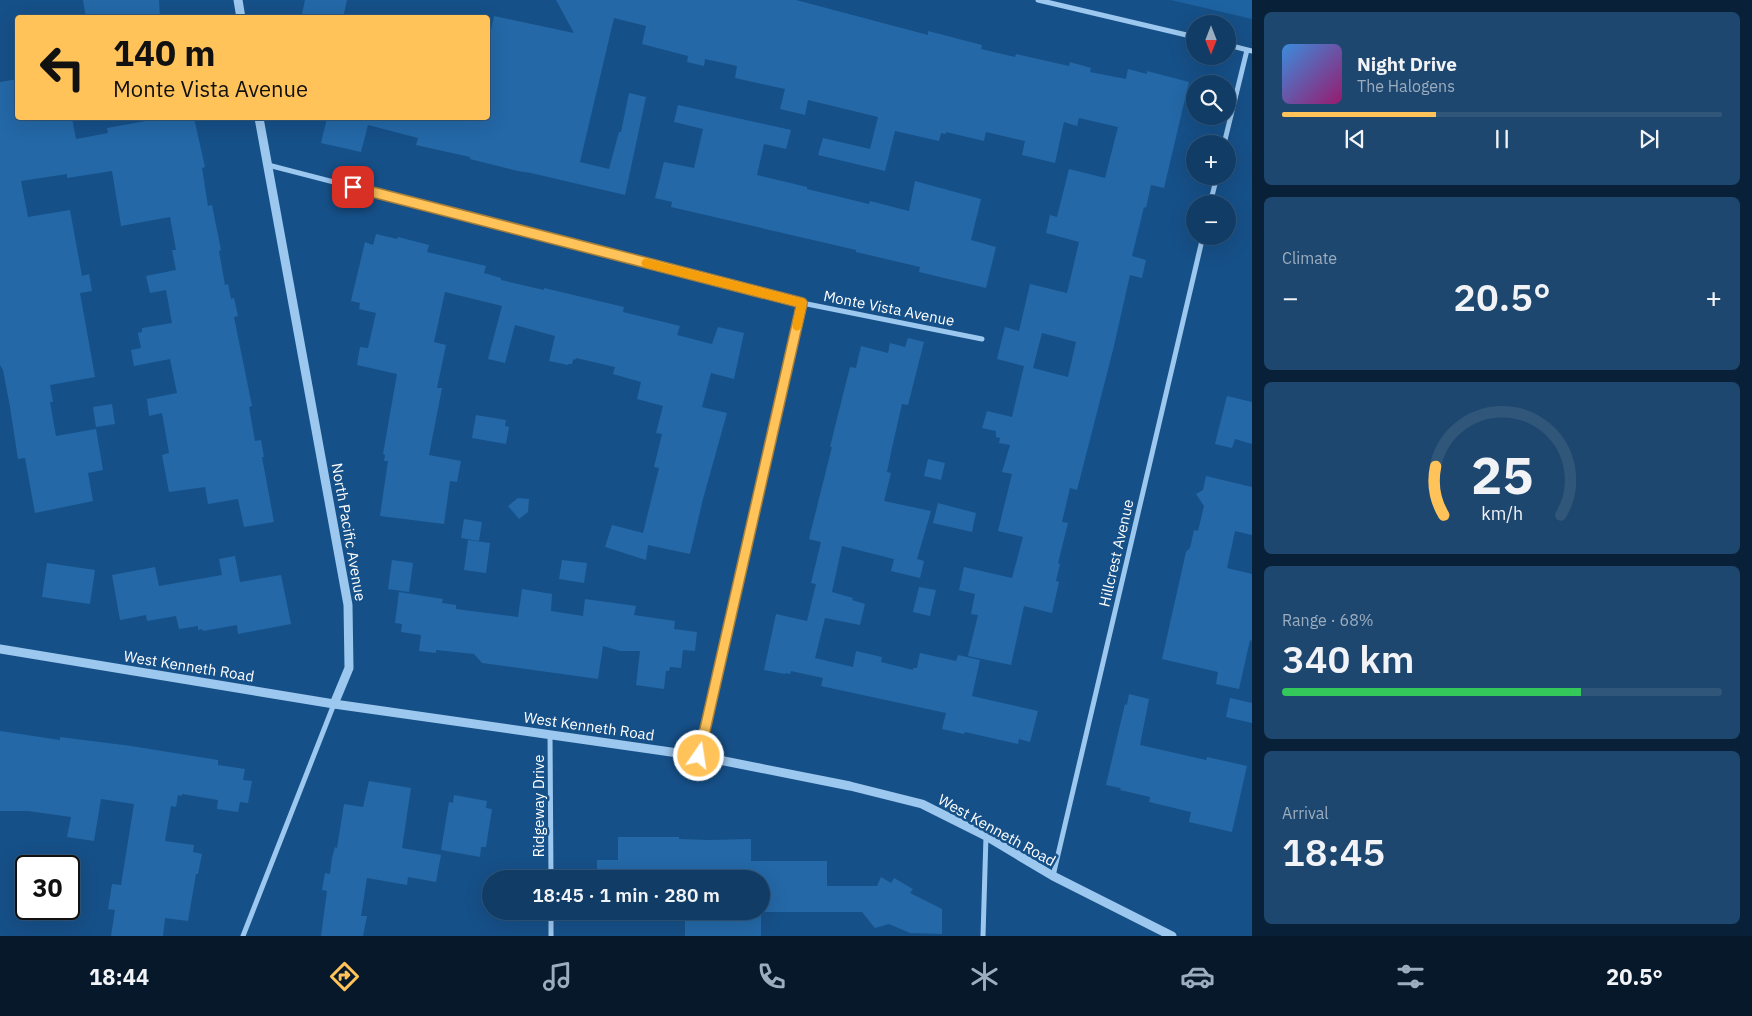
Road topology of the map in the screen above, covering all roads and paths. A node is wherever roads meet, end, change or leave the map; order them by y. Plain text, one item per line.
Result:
1 (238, 0) edge
2 (1038, 0) edge
3 (240, 15) edge
4 (1186, 36) edge
5 (1236, 47) edge
6 (1249, 50) edge
7 (259, 120) edge
8 (1226, 135) edge
9 (268, 165) junction
10 (1201, 245) edge
11 (802, 303) junction
12 (982, 339) dead end
13 (0, 649) edge
14 (334, 704) junction
15 (550, 734) junction
16 (699, 756) junction
17 (986, 836) junction
18 (551, 870) edge
19 (1053, 876) junction
20 (551, 920) edge
21 (243, 936) edge
22 (551, 936) edge
23 (983, 936) edge
24 (1172, 936) edge

1 - 3 street
2 - 4 street
5 - 6 street
6 - 8 street
7 - 9 street, North Pacific Avenue
9 - 11 street, Monte Vista Avenue
9 - 14 street, North Pacific Avenue
10 - 19 street, Hillcrest Avenue
11 - 12 street, Monte Vista Avenue
11 - 16 street
13 - 14 street, West Kenneth Road
14 - 15 street, West Kenneth Road
14 - 21 street, North Pacific Avenue
15 - 16 street, West Kenneth Road
15 - 18 street, Ridgeway Drive
16 - 17 street, West Kenneth Road
17 - 19 street, West Kenneth Road
17 - 23 street
19 - 24 street, West Kenneth Road
20 - 22 street

